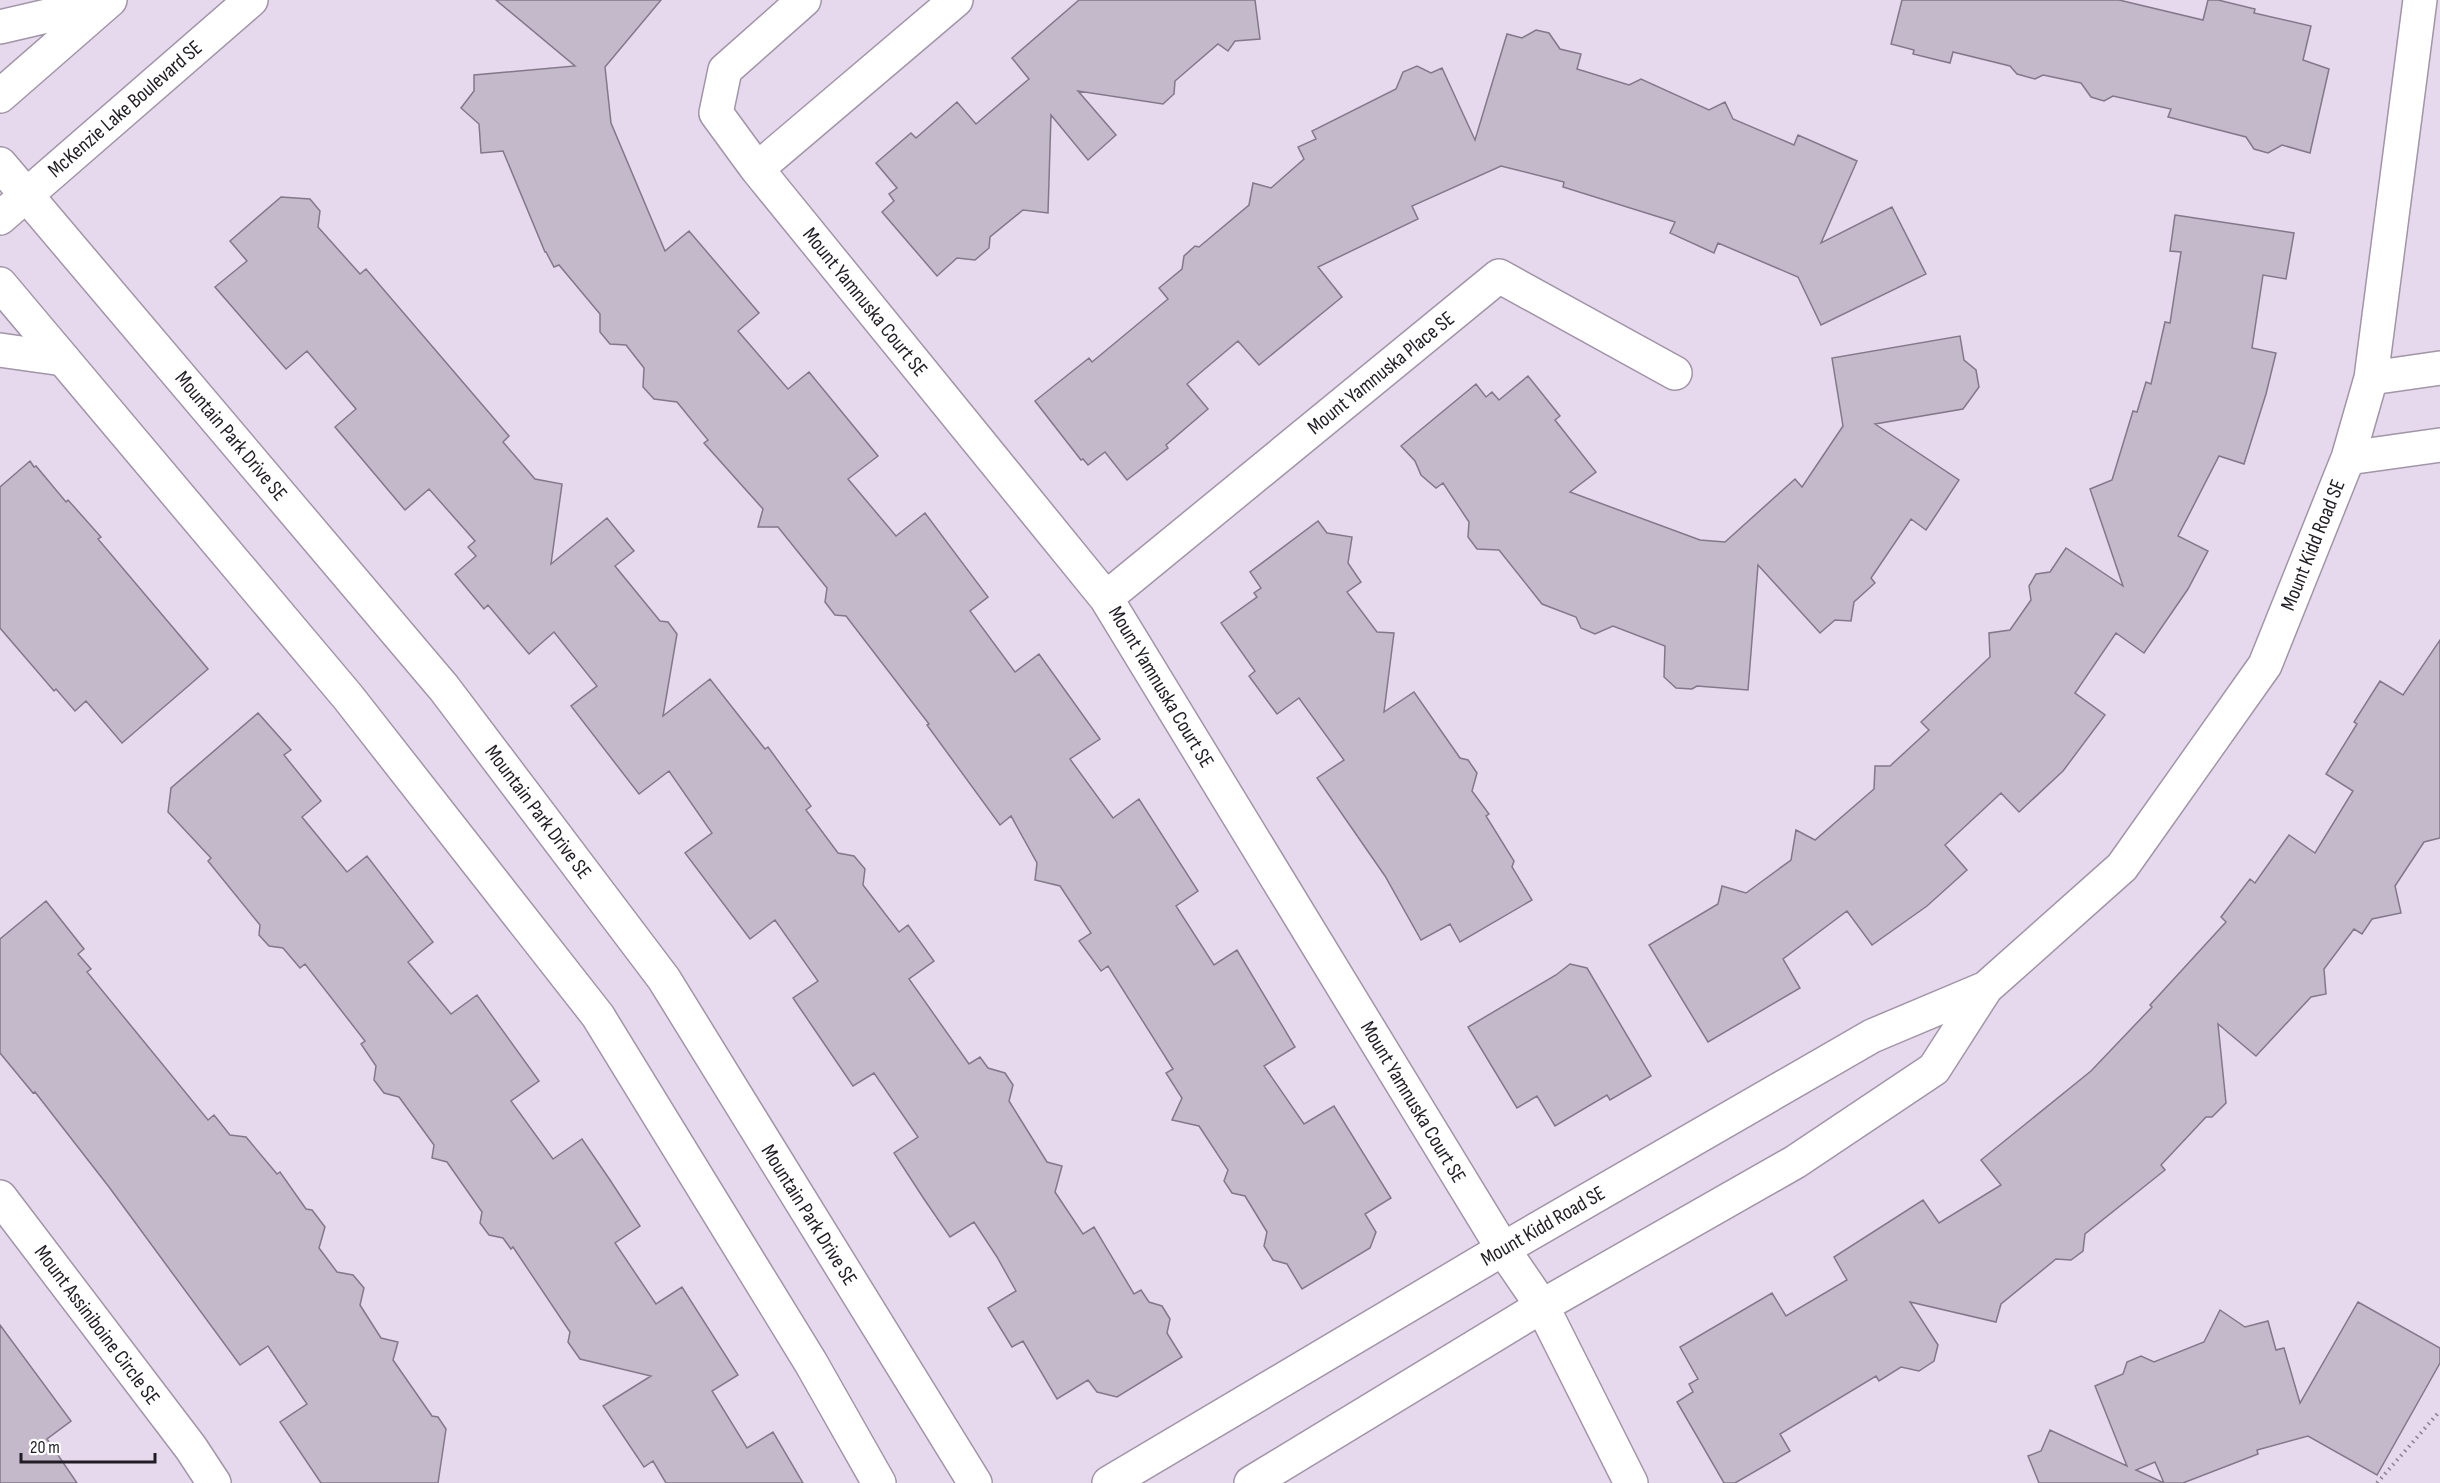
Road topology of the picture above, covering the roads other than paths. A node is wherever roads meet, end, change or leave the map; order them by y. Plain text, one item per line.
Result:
1 (250, 0) edge
2 (804, 0) edge
3 (956, 0) edge
4 (2420, 0) edge
5 (109, 1) edge
6 (0, 27) edge
7 (0, 96) edge
8 (0, 164) edge
9 (757, 169) junction
10 (27, 195) junction
11 (0, 218) edge
12 (0, 284) edge
13 (0, 350) edge
14 (63, 359) junction
15 (2440, 369) edge
16 (1675, 373) dead end
17 (2371, 378) junction
18 (2440, 445) edge
19 (2348, 458) junction
20 (1106, 597) junction
21 (1986, 988) junction
22 (0, 1197) edge
23 (1503, 1249) junction
24 (1542, 1306) junction
25 (214, 1483) edge
26 (879, 1483) edge
27 (975, 1483) edge
28 (1109, 1483) edge
29 (1251, 1483) edge
30 (1631, 1483) edge

1 - 10 street, McKenzie Lake Boulevard SE
2 - 9 street, Mount Yamnuska Court SE
3 - 9 street
4 - 17 street, Mount Kidd Road SE
5 - 6 street
5 - 7 street
8 - 10 street, Mountain Park Drive SE
9 - 20 street, Mount Yamnuska Court SE
10 - 11 street, McKenzie Lake Boulevard SE
10 - 27 street, Mountain Park Drive SE
12 - 14 street
13 - 14 street
14 - 26 street
15 - 17 street
16 - 20 street, Mount Yamnuska Place SE
17 - 19 street, Mount Kidd Road SE
18 - 19 street
19 - 21 street, Mount Kidd Road SE
20 - 23 street, Mount Yamnuska Court SE
21 - 23 street, Mount Kidd Road SE
21 - 24 street, Mount Kidd Road SE
22 - 25 street, Mount Assiniboine Circle SE
23 - 24 street, Mount Yamnuska Court SE
23 - 28 street, Mount Kidd Road SE
24 - 29 street, Mount Kidd Road SE
24 - 30 street, Mount Yamnuska Court SE

